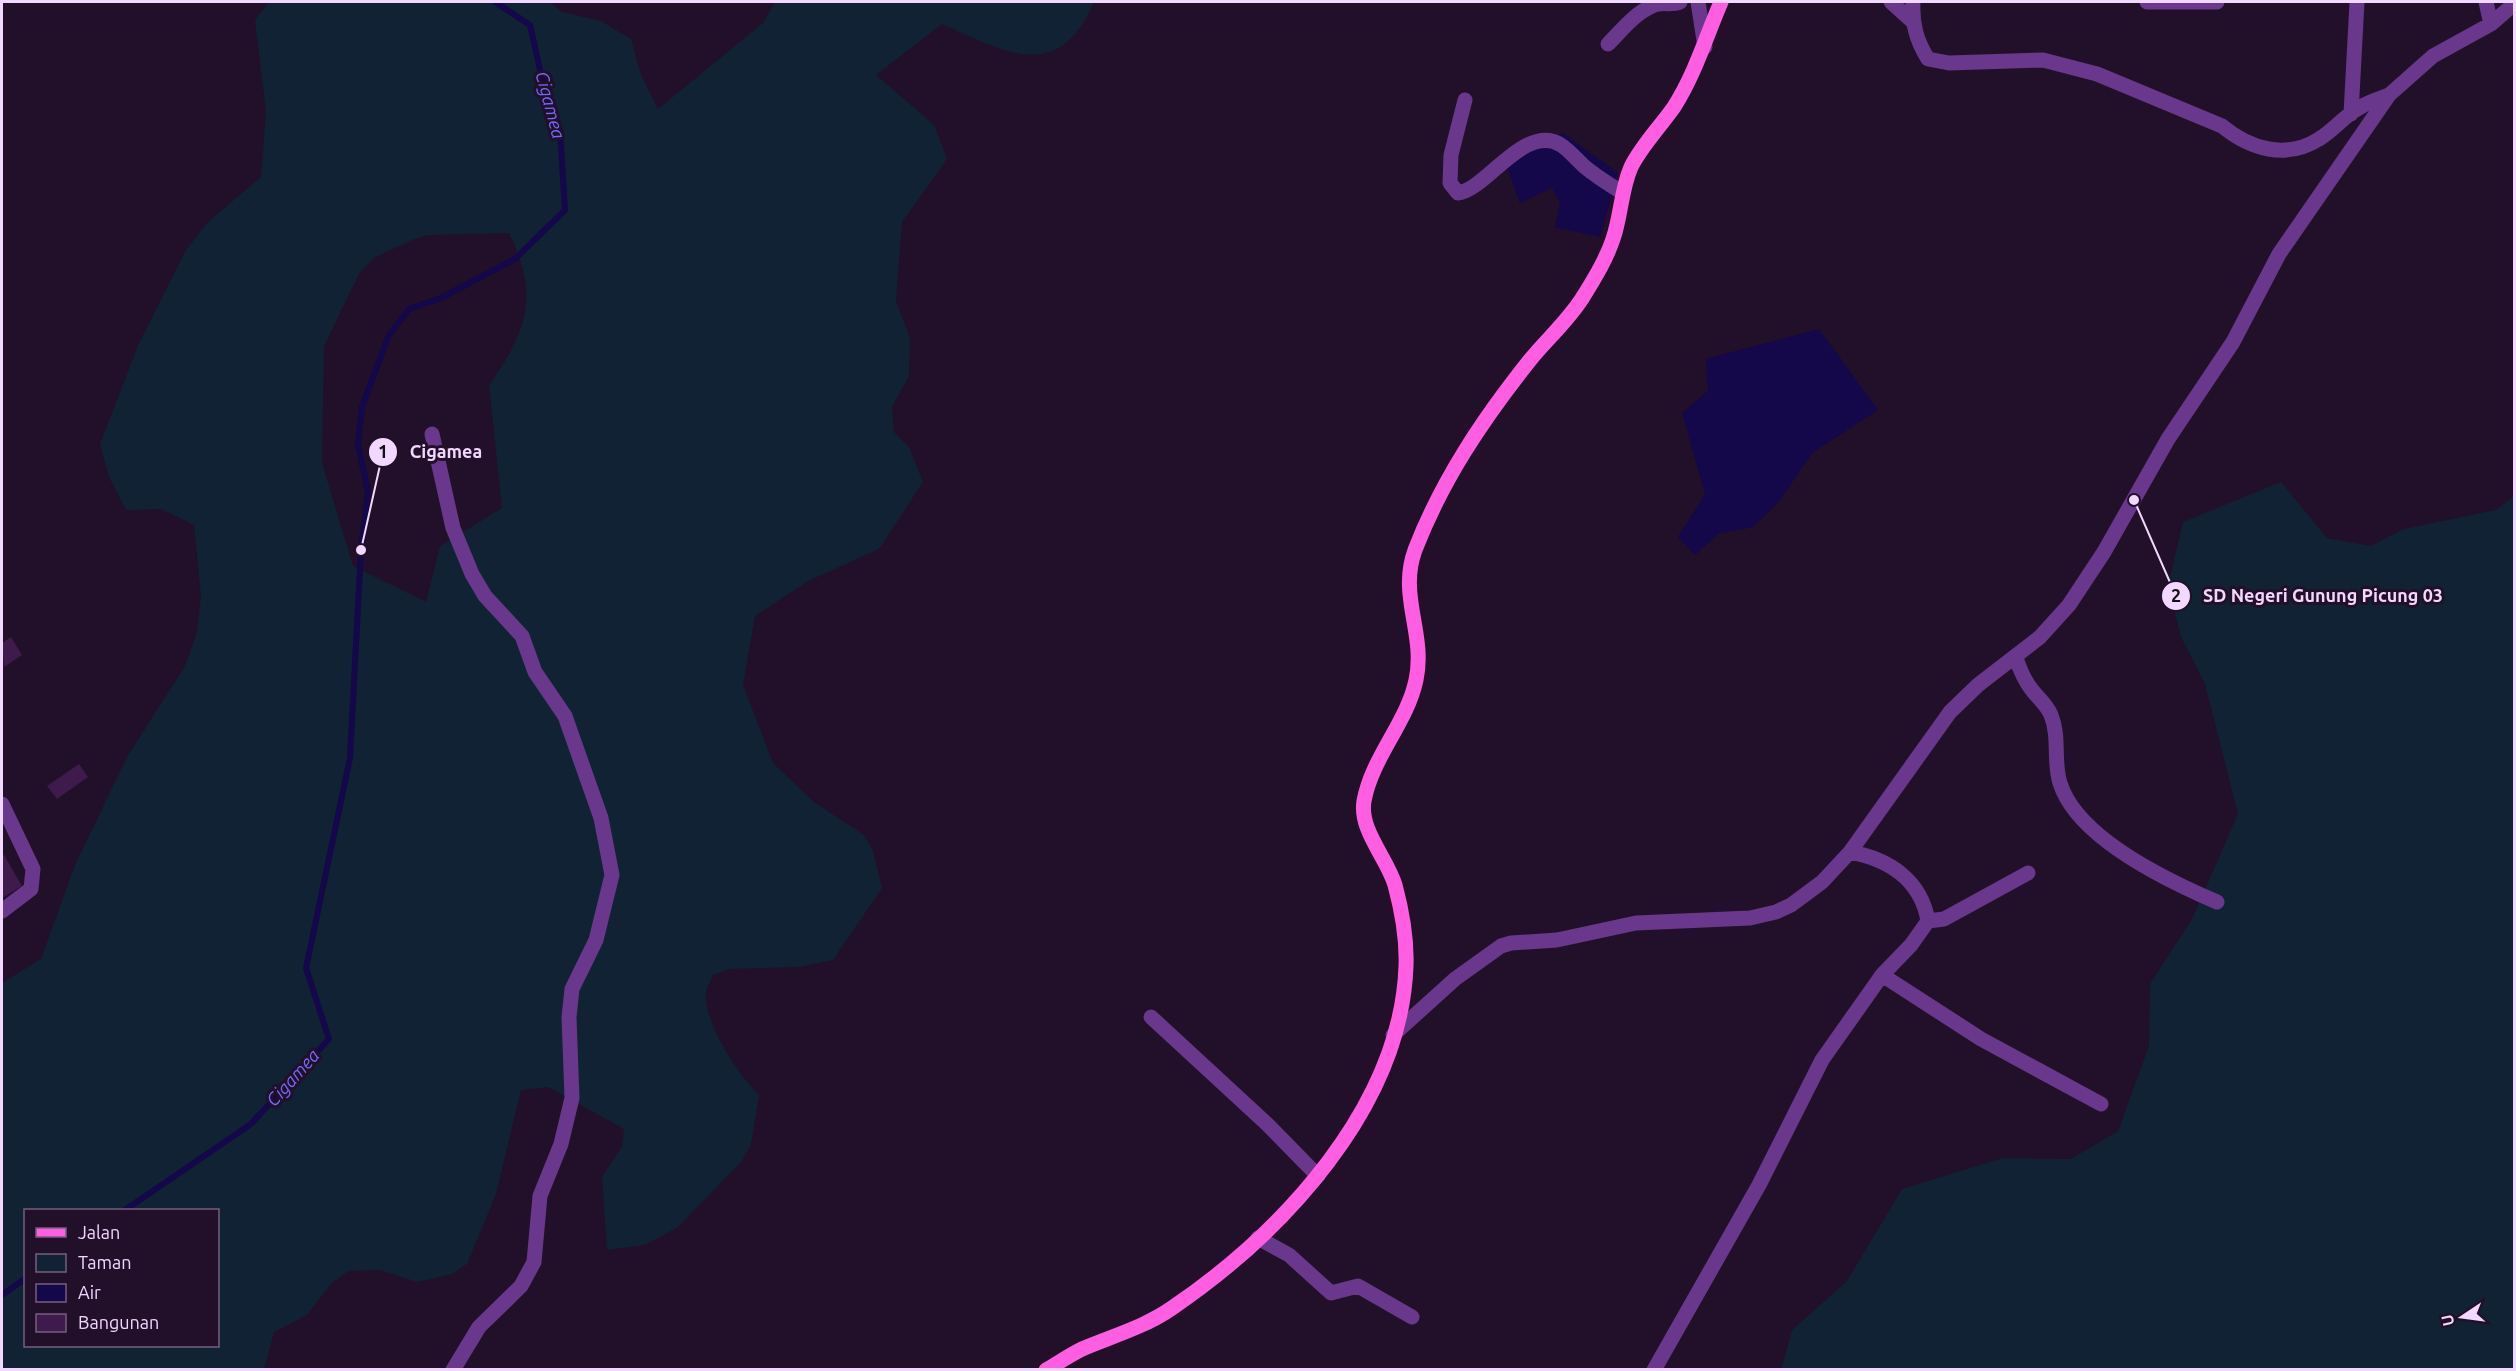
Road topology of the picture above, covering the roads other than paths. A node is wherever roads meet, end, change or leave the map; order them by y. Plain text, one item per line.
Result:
1 (1680, 2) edge
2 (1698, 2) edge
3 (1721, 2) edge
4 (1891, 2) edge
5 (1913, 2) edge
6 (2147, 2) edge
7 (2217, 2) edge
8 (2357, 2) edge
9 (2486, 2) edge
10 (2514, 4) edge
11 (1912, 21) junction
12 (2491, 24) junction
13 (1608, 44) dead end
14 (1705, 47) junction
15 (2389, 95) junction
16 (1465, 100) dead end
17 (2351, 114) junction
18 (1623, 193) junction
19 (432, 434) dead end
20 (2016, 658) junction
21 (2, 804) edge
22 (1850, 852) junction
23 (2028, 873) dead end
24 (2217, 902) dead end
25 (2, 911) edge
26 (1928, 921) junction
27 (1882, 975) junction
28 (1151, 1017) dead end
29 (1393, 1035) junction
30 (2101, 1104) dead end
31 (1318, 1176) junction
32 (1258, 1238) junction
33 (1412, 1317) dead end
34 (453, 1370) edge
35 (1046, 1370) edge
36 (1654, 1370) edge

1 - 13 street
2 - 14 street
3 - 14 main road
4 - 11 street
5 - 11 street
6 - 7 street
8 - 17 street
9 - 12 street
10 - 12 street
11 - 17 street
12 - 15 street
14 - 18 main road
15 - 17 street
15 - 20 street
16 - 18 street
18 - 29 main road
19 - 34 street
20 - 22 street
20 - 24 street
21 - 25 street
22 - 26 street
22 - 29 street
23 - 26 street
26 - 27 street
27 - 30 street
27 - 36 street
28 - 31 street
29 - 31 main road
31 - 32 main road
32 - 33 street
32 - 35 main road

